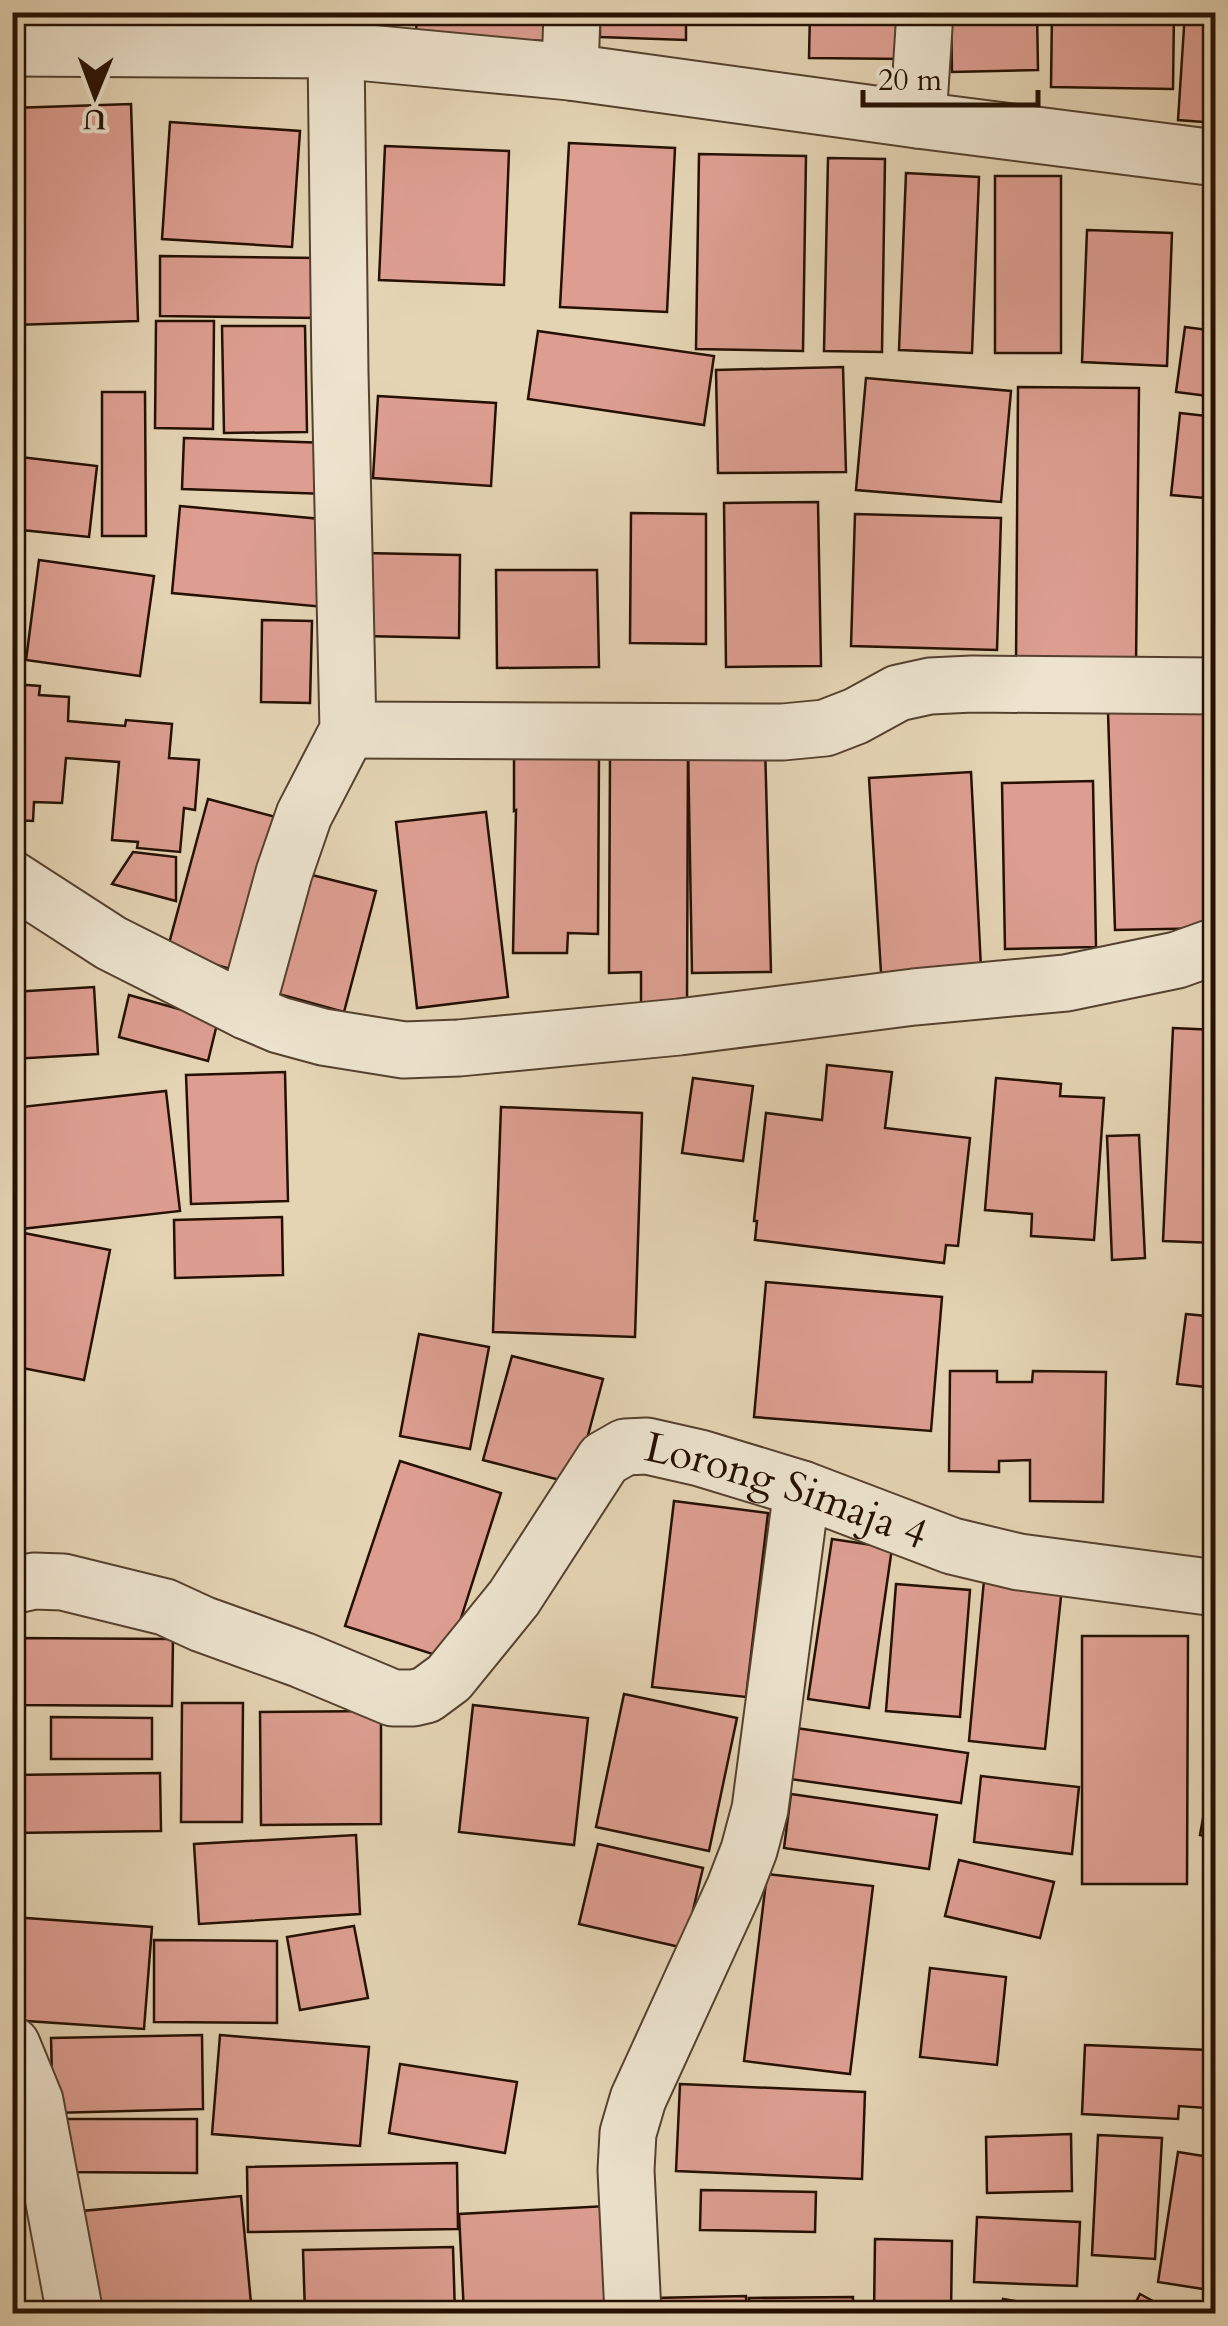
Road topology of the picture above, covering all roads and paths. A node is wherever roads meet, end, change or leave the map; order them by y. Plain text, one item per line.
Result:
1 (572, 12) edge
2 (925, 12) edge
3 (12, 48) edge
4 (336, 50) junction
5 (570, 72) junction
6 (918, 120) junction
7 (1216, 158) edge
8 (1216, 686) edge
9 (348, 730) junction
10 (12, 879) edge
11 (1216, 946) edge
12 (246, 1011) junction
13 (802, 1489) junction
14 (12, 1586) edge
15 (1216, 1588) edge
16 (12, 2045) edge
17 (75, 2314) edge
18 (634, 2314) edge

1 - 5 street
2 - 6 street
3 - 4 street
4 - 5 street
4 - 9 street
5 - 6 street
6 - 7 street
8 - 9 street
9 - 12 street
10 - 12 street
11 - 12 street
13 - 14 street, Lorong Simaja 4
13 - 15 street, Lorong Simaja 4
13 - 18 street
16 - 17 street

